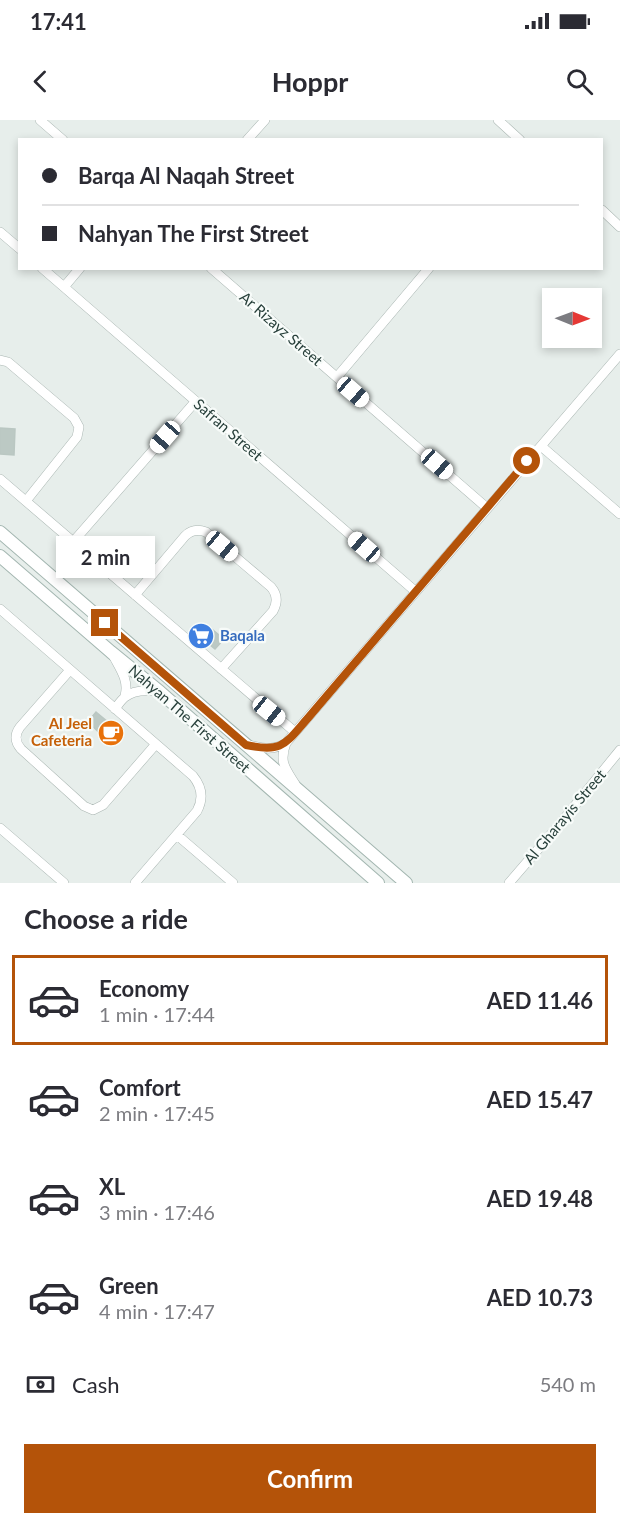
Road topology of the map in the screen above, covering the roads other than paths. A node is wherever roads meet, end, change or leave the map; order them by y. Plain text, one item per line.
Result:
1 (40, 120) edge
2 (265, 120) edge
3 (498, 120) edge
4 (61, 138) edge
5 (249, 138) edge
6 (518, 138) edge
7 (603, 211) edge
8 (620, 226) edge
9 (1, 235) edge
10 (18, 248) edge
11 (44, 270) edge
12 (78, 270) edge
13 (214, 270) edge
14 (427, 270) edge
15 (64, 287) junction
16 (620, 354) edge
17 (0, 360) edge
18 (337, 377) junction
19 (195, 402) junction
20 (541, 446) junction
21 (0, 479) edge
22 (26, 501) junction
23 (488, 508) junction
24 (620, 514) edge
25 (0, 532) edge
26 (73, 542) junction
27 (0, 556) edge
28 (415, 591) junction
29 (135, 596) junction
30 (0, 609) edge
31 (111, 652) junction
32 (220, 669) junction
33 (70, 670) junction
34 (160, 692) junction
35 (125, 696) junction
36 (115, 709) junction
37 (295, 732) junction
38 (286, 742) junction
39 (156, 744) junction
40 (246, 745) junction
41 (620, 750) edge
42 (300, 792) junction
43 (0, 828) edge
44 (177, 834) junction
45 (64, 883) edge
46 (135, 883) edge
47 (233, 883) edge
48 (378, 883) edge
49 (406, 883) edge
50 (508, 883) edge

1 - 4 street
2 - 5 street
3 - 6 street
7 - 8 street
9 - 10 street
11 - 15 street, Safran Street
12 - 15 street
13 - 18 street, Ar Rizayz Street
14 - 18 street
15 - 19 street, Safran Street
16 - 20 street
17 - 22 street
18 - 23 street, Ar Rizayz Street
19 - 26 street
19 - 28 street, Safran Street
20 - 23 street
20 - 24 street
21 - 22 street
22 - 26 street
23 - 28 street
25 - 40 main road, Nahyan The First Street
26 - 29 street
27 - 31 main road, Nahyan The First Street
28 - 37 street
29 - 32 street
29 - 32 street
30 - 33 street
31 - 34 main road, Nahyan The First Street
31 - 35 street
32 - 37 street
33 - 36 street
33 - 39 street
34 - 35 street
34 - 48 main road, Nahyan The First Street
35 - 36 street
36 - 39 street
37 - 38 street
38 - 40 street
38 - 42 street
39 - 44 street
40 - 42 main road, Nahyan The First Street
41 - 50 street, Al Gharayis Street
42 - 49 main road, Nahyan The First Street
43 - 45 street
44 - 46 street
44 - 47 street

